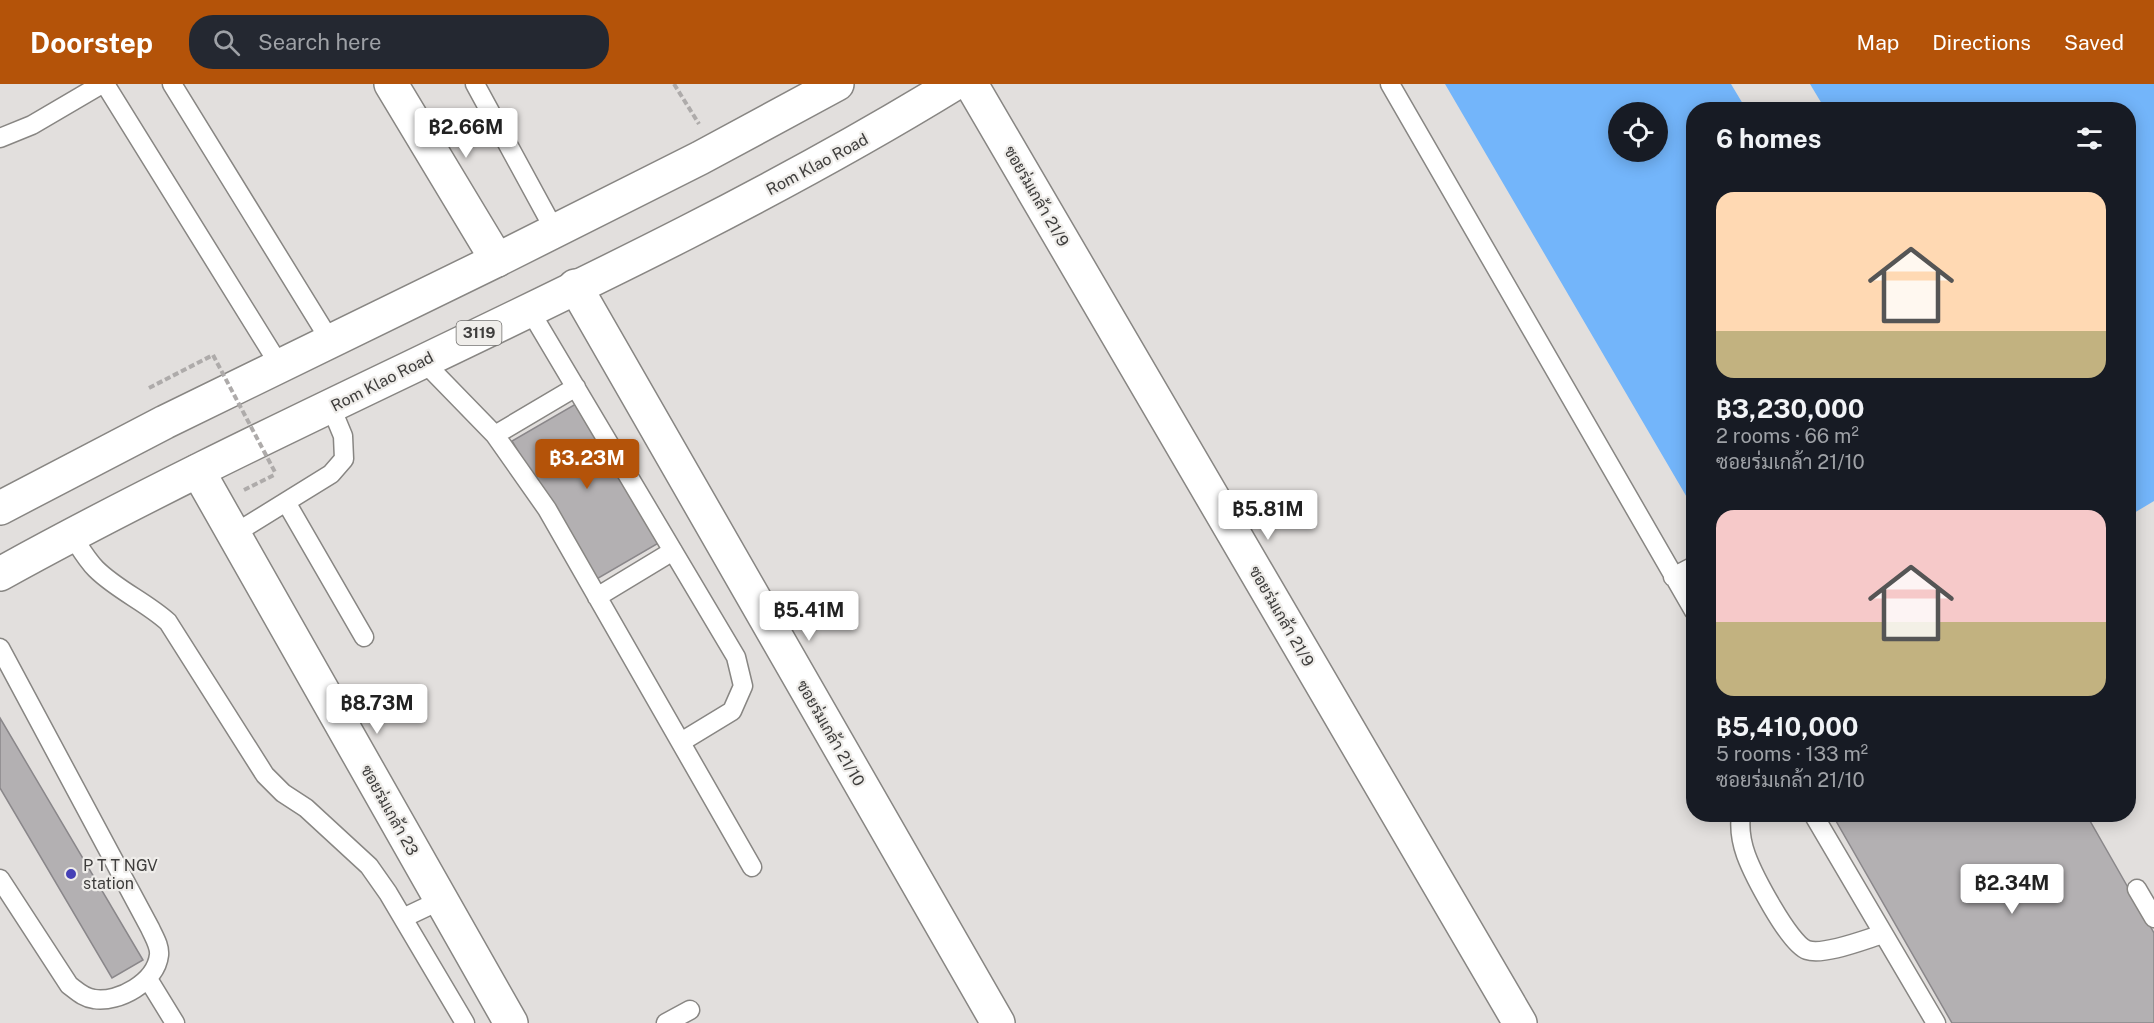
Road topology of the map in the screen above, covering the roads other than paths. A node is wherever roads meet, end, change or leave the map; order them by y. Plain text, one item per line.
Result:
1 (104, 84) edge
2 (172, 84) edge
3 (391, 84) edge
4 (475, 84) edge
5 (837, 84) edge
6 (954, 84) edge
7 (971, 84) edge
8 (1390, 84) edge
9 (0, 138) edge
10 (555, 231) junction
11 (497, 261) junction
12 (575, 286) junction
13 (529, 309) junction
14 (330, 342) junction
15 (423, 361) junction
16 (280, 366) junction
17 (576, 387) junction
18 (331, 407) junction
19 (495, 435) junction
20 (198, 471) junction
21 (3, 499) edge
22 (286, 502) junction
23 (71, 534) junction
24 (234, 534) junction
25 (674, 551) junction
26 (1686, 570) edge
27 (0, 574) edge
28 (1673, 577) junction
29 (597, 597) junction
30 (1686, 598) edge
31 (364, 637) dead end
32 (0, 649) edge
33 (681, 742) junction
34 (1740, 822) edge
35 (1818, 822) edge
36 (752, 867) dead end
37 (0, 879) edge
38 (2137, 889) dead end
39 (441, 900) junction
40 (403, 918) junction
41 (2154, 918) edge
42 (1883, 934) junction
43 (148, 979) junction
44 (690, 1010) dead end
45 (175, 1023) edge
46 (465, 1023) edge
47 (511, 1023) edge
48 (666, 1023) edge
49 (998, 1023) edge
50 (1521, 1023) edge
51 (1936, 1023) edge

1 - 9 lane
1 - 16 lane
2 - 14 lane
3 - 11 street
4 - 10 lane
5 - 10 street
6 - 12 street, Rom Klao Road / 3119
7 - 50 street, ซอยร่มเกล้า 21/9
8 - 28 lane
10 - 11 street
11 - 14 street
12 - 13 street, Rom Klao Road / 3119
12 - 49 street, ซอยร่มเกล้า 21/10
13 - 15 street, Rom Klao Road / 3119
13 - 17 lane
14 - 16 street
15 - 18 street, Rom Klao Road / 3119
15 - 19 lane
16 - 21 street
17 - 19 lane
17 - 25 lane
18 - 20 street, Rom Klao Road / 3119
18 - 22 lane
19 - 29 lane
20 - 23 street, Rom Klao Road / 3119
20 - 24 street, ซอยร่มเกล้า 23
22 - 24 lane
22 - 31 lane
23 - 27 street, Rom Klao Road / 3119
23 - 40 lane
24 - 39 street, ซอยร่มเกล้า 23
25 - 29 lane
25 - 33 lane
26 - 28 lane
28 - 30 lane
29 - 33 lane
32 - 43 lane
33 - 36 lane
34 - 42 lane
35 - 42 lane
37 - 43 lane
38 - 41 lane
39 - 40 lane
39 - 47 street, ซอยร่มเกล้า 23
40 - 46 lane
42 - 51 lane
43 - 45 lane
44 - 48 lane

